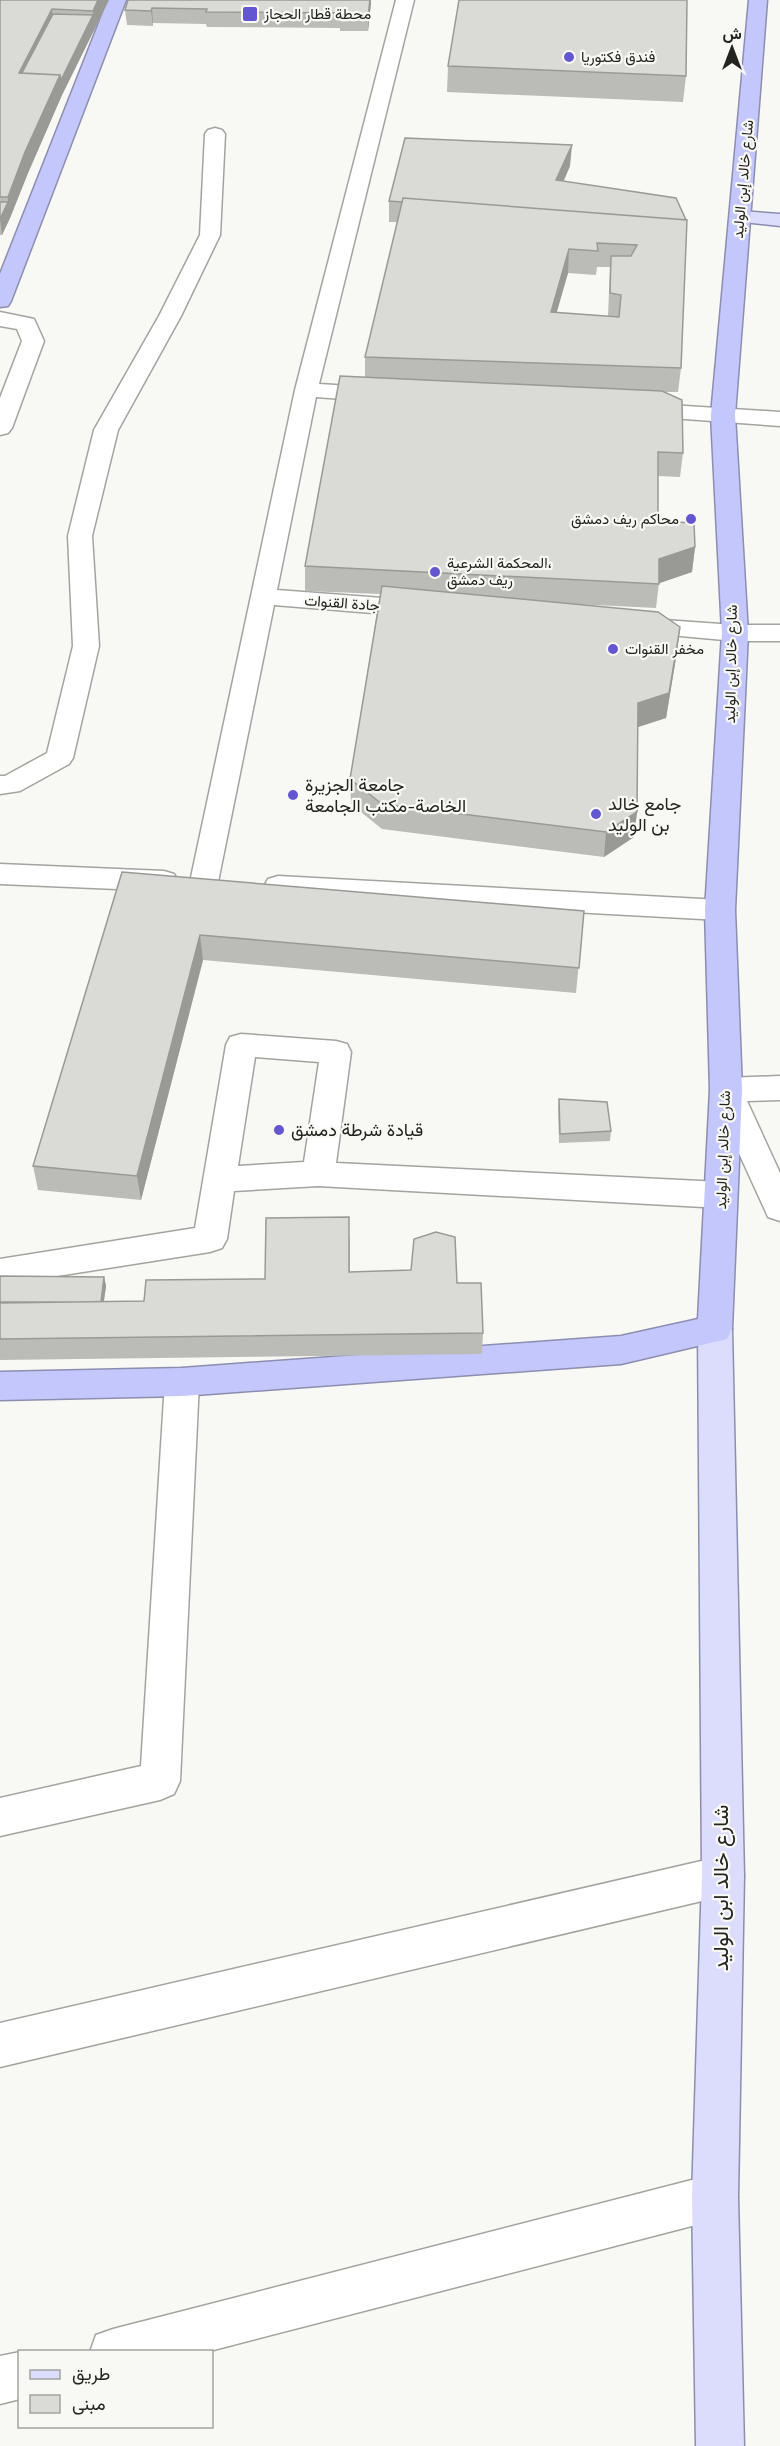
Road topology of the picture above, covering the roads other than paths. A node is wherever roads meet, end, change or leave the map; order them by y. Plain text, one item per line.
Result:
1 (117, 0) edge
2 (405, 0) edge
3 (758, 0) edge
4 (215, 134) dead end
5 (740, 217) junction
6 (780, 220) edge
7 (0, 301) edge
8 (0, 319) edge
9 (306, 390) junction
10 (401, 396) edge
11 (615, 408) edge
12 (723, 415) junction
13 (780, 419) edge
14 (0, 428) edge
15 (262, 597) junction
16 (452, 612) edge
17 (617, 624) edge
18 (735, 633) junction
19 (780, 633) edge
20 (0, 785) edge
21 (0, 874) edge
22 (227, 884) junction
23 (720, 910) junction
24 (780, 1088) edge
25 (726, 1090) junction
26 (318, 1174) junction
27 (219, 1179) junction
28 (721, 1195) junction
29 (780, 1208) edge
30 (0, 1272) edge
31 (716, 1329) junction
32 (182, 1382) junction
33 (0, 1386) edge
34 (0, 1817) edge
35 (723, 1876) junction
36 (0, 2045) edge
37 (715, 2197) junction
38 (121, 2350) edge
39 (18, 2376) edge
40 (0, 2380) edge
41 (720, 2446) edge

1 - 7 highway
2 - 9 street
3 - 5 highway, شارع خالد إبن الوليد
4 - 20 street
5 - 6 main road
5 - 12 highway, شارع خالد إبن الوليد
8 - 14 street
9 - 10 street
9 - 15 street
11 - 12 street
12 - 13 street
12 - 18 highway, شارع خالد إبن الوليد
15 - 16 street, جادة القنوات
15 - 22 street
17 - 18 street
18 - 19 street
18 - 23 highway, شارع خالد إبن الوليد
21 - 22 street
22 - 23 street
23 - 25 highway, شارع خالد إبن الوليد
24 - 25 street
25 - 28 highway, شارع خالد إبن الوليد
25 - 29 street
26 - 27 street
26 - 27 street
26 - 28 street
27 - 30 street
28 - 31 highway, شارع خالد إبن الوليد
31 - 32 highway
31 - 35 main road, شارع خالد ابن الوليد
32 - 33 highway
32 - 34 street
35 - 36 street
35 - 37 main road, شارع خالد ابن الوليد
37 - 38 street
37 - 41 main road, شارع خالد ابن الوليد
39 - 40 street

